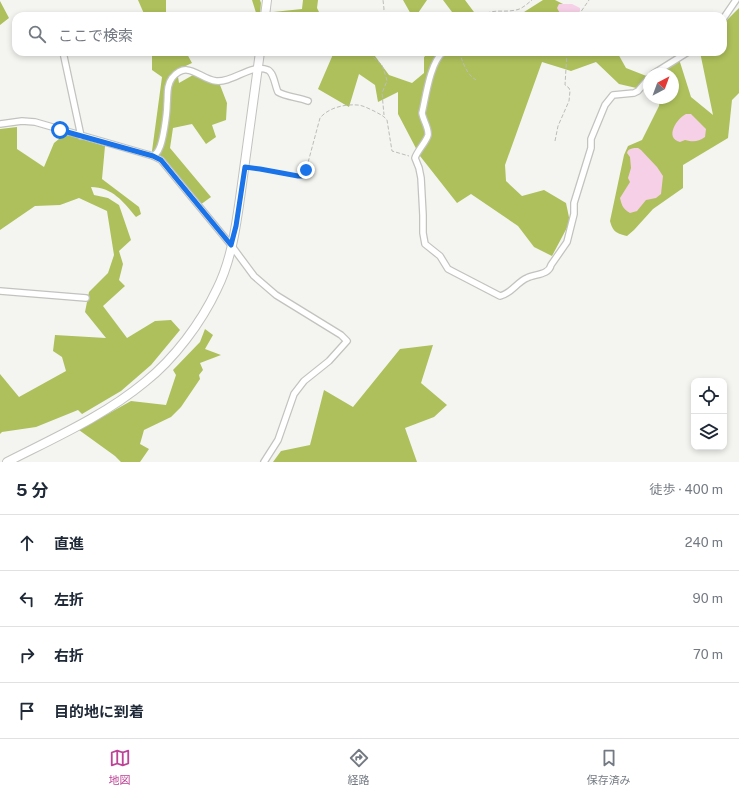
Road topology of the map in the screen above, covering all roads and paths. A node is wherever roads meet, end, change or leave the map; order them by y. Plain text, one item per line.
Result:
1 (267, 0) edge
2 (383, 0) edge
3 (532, 0) edge
4 (589, 0) edge
5 (736, 0) edge
6 (266, 12) edge
7 (384, 12) edge
8 (490, 12) edge
9 (581, 12) edge
10 (727, 13) edge
11 (64, 56) edge
12 (260, 56) edge
13 (372, 56) edge
14 (439, 56) edge
15 (461, 56) edge
16 (567, 56) edge
17 (682, 56) edge
18 (663, 68) edge
19 (258, 69) junction
20 (476, 80) dead end
21 (643, 85) edge
22 (308, 101) dead end
23 (384, 116) junction
24 (0, 124) edge
25 (81, 136) junction
26 (555, 141) dead end
27 (153, 156) junction
28 (415, 158) junction
29 (245, 167) junction
30 (231, 245) junction
31 (0, 291) edge
32 (86, 298) dead end
33 (7, 462) edge
34 (264, 462) edge

1 - 6 street
2 - 7 path
3 - 8 path
4 - 9 path
5 - 10 street
11 - 25 street
12 - 19 street
13 - 23 path
14 - 28 street
15 - 20 path
16 - 26 path
17 - 18 street
19 - 22 street
19 - 27 street
19 - 29 street
21 - 28 street
23 - 28 path
23 - 29 path
24 - 25 street
25 - 27 street
27 - 30 street
29 - 30 street
30 - 33 street
30 - 34 street
31 - 32 street

